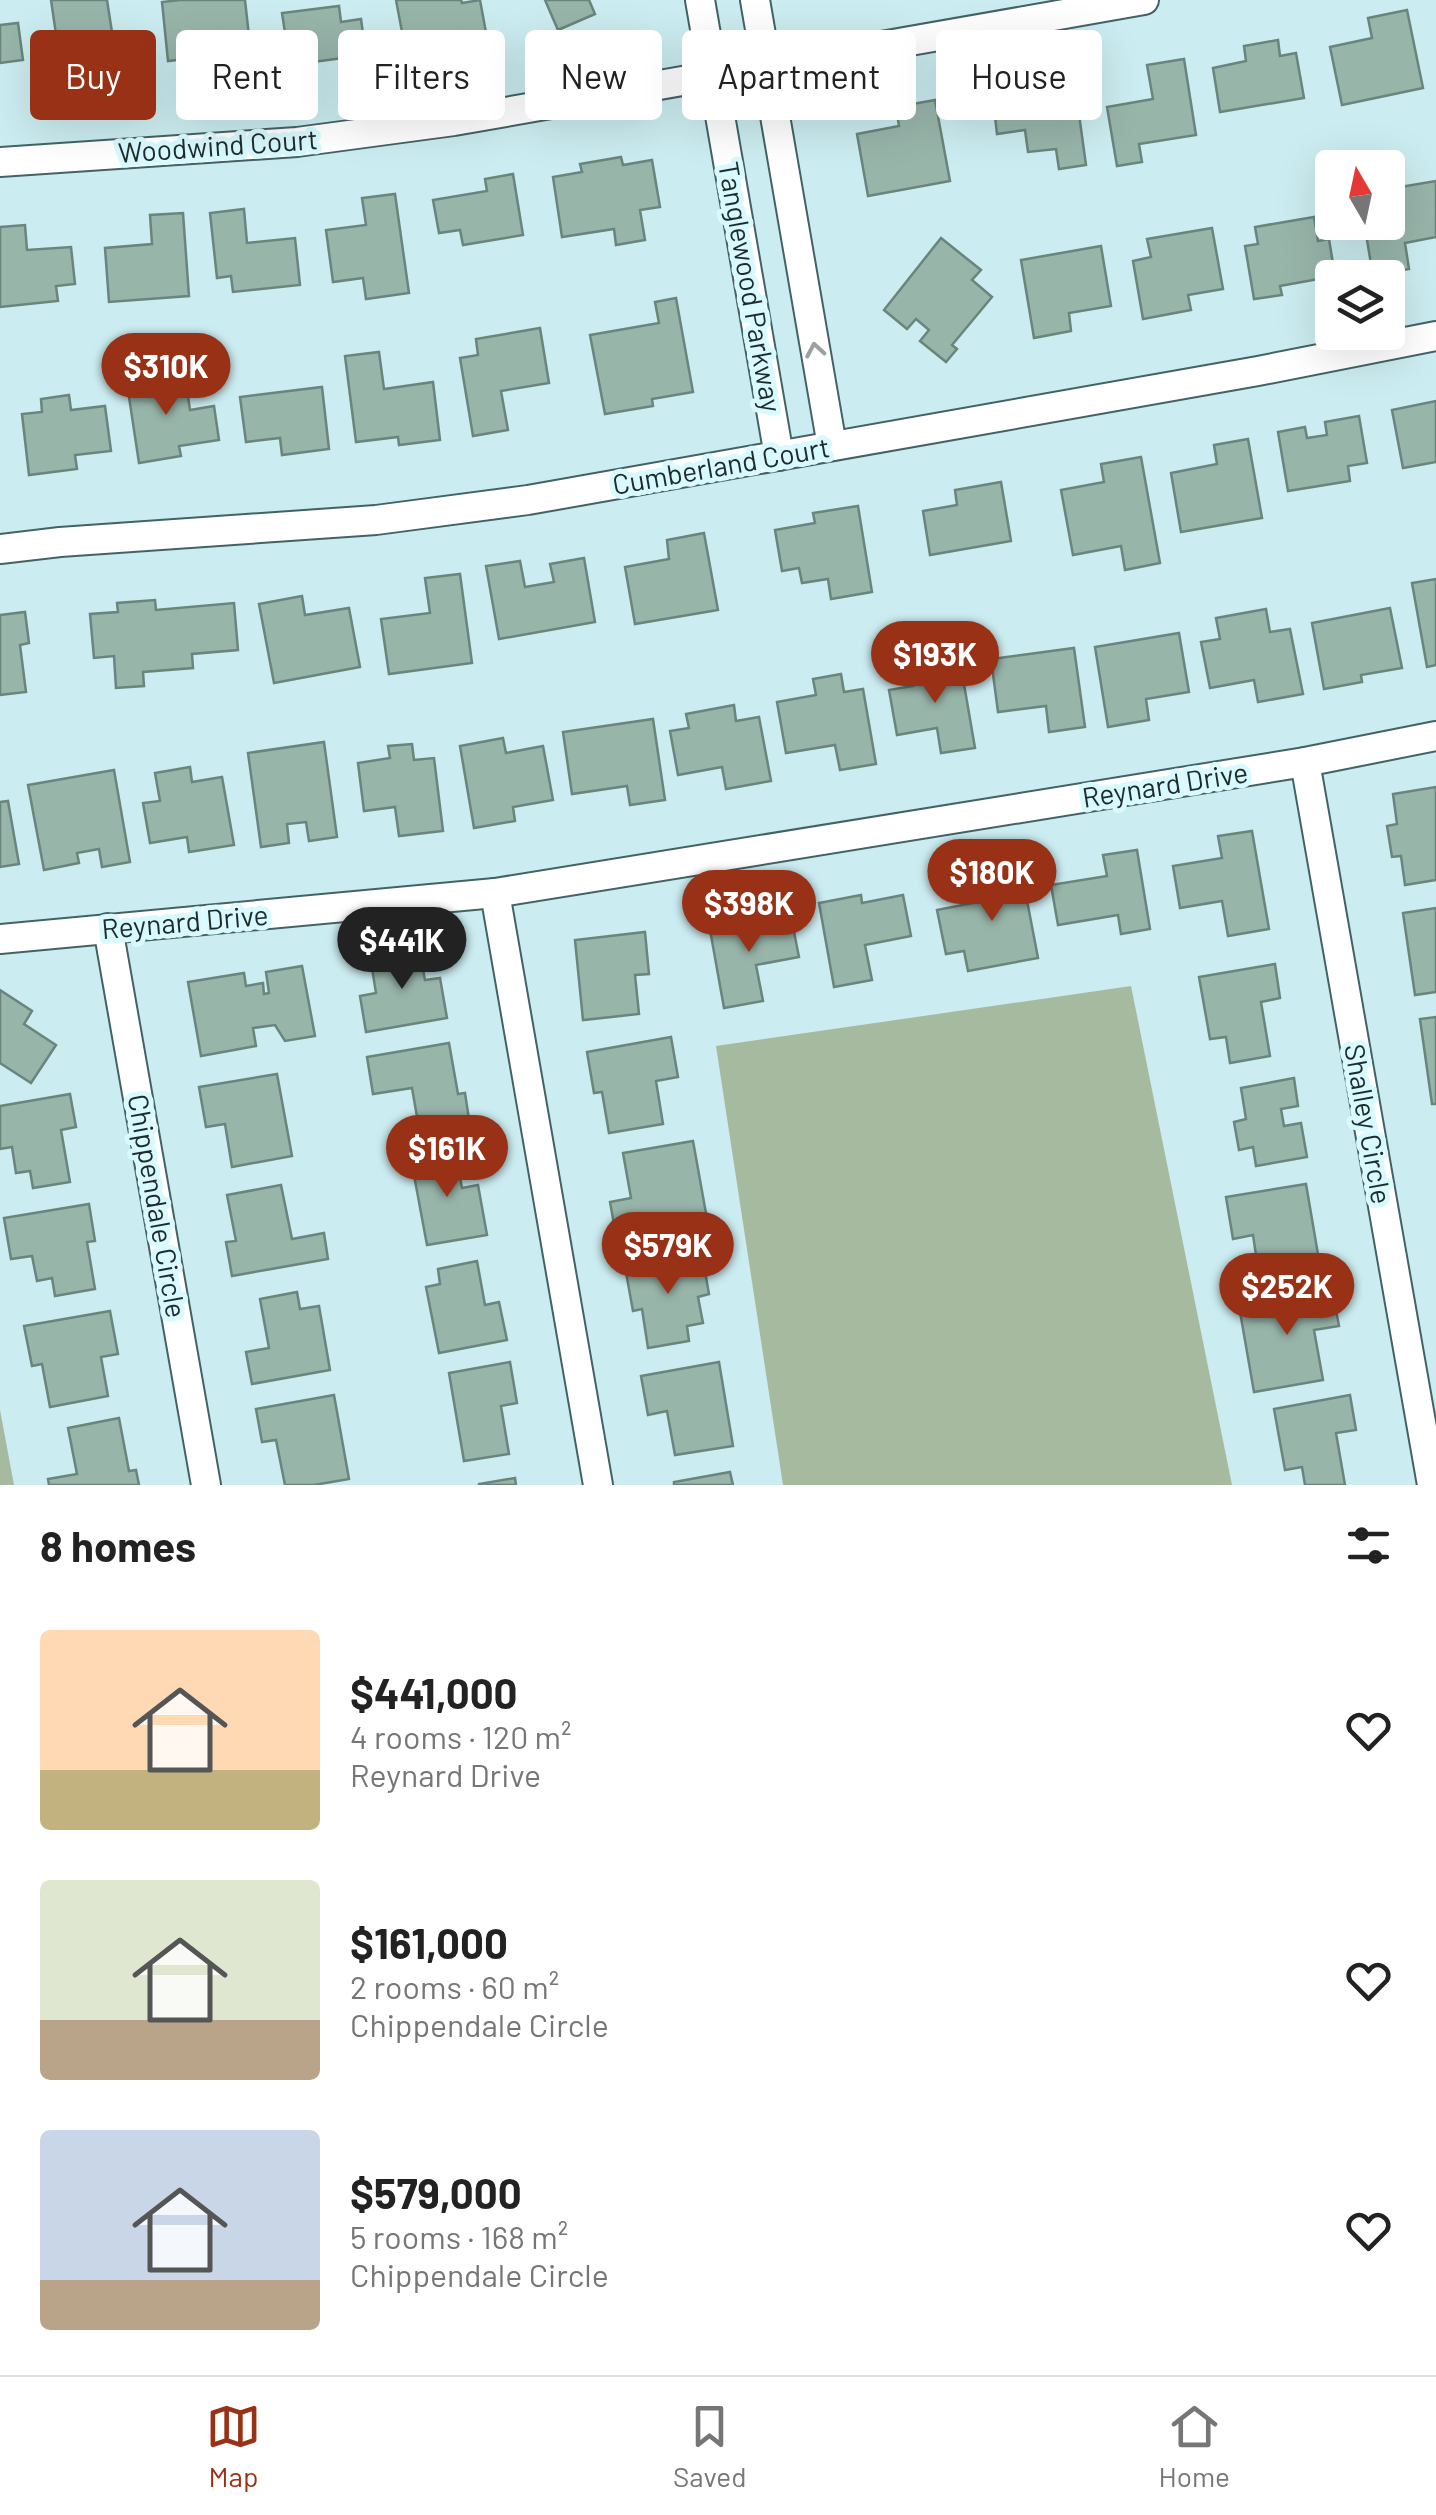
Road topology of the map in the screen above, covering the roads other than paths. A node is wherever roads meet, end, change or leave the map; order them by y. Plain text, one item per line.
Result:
1 (700, 0) edge
2 (755, 0) edge
3 (1144, 0) edge
4 (705, 30) edge
5 (761, 30) edge
6 (916, 41) edge
7 (682, 81) edge
8 (721, 120) edge
9 (777, 120) edge
10 (0, 162) edge
11 (1436, 336) edge
12 (832, 446) junction
13 (779, 456) junction
14 (0, 549) edge
15 (1436, 736) edge
16 (1305, 762) junction
17 (495, 893) junction
18 (108, 928) junction
19 (0, 939) edge
20 (206, 1485) edge
21 (598, 1485) edge
22 (1432, 1485) edge

1 - 4 street, Tanglewood Parkway
2 - 5 street, Tanglewood Parkway
3 - 6 street, Woodwind Court
7 - 10 street, Woodwind Court
8 - 13 street, Tanglewood Parkway
12 -> 9 street, Tanglewood Parkway
11 - 12 street, Cumberland Court
12 - 13 street, Cumberland Court
13 - 14 street, Cumberland Court
15 - 16 street, Reynard Drive
16 - 17 street, Reynard Drive
16 - 22 street, Shalley Circle
17 - 18 street, Reynard Drive
17 - 21 street
18 - 19 street, Reynard Drive
18 - 20 street, Chippendale Circle

